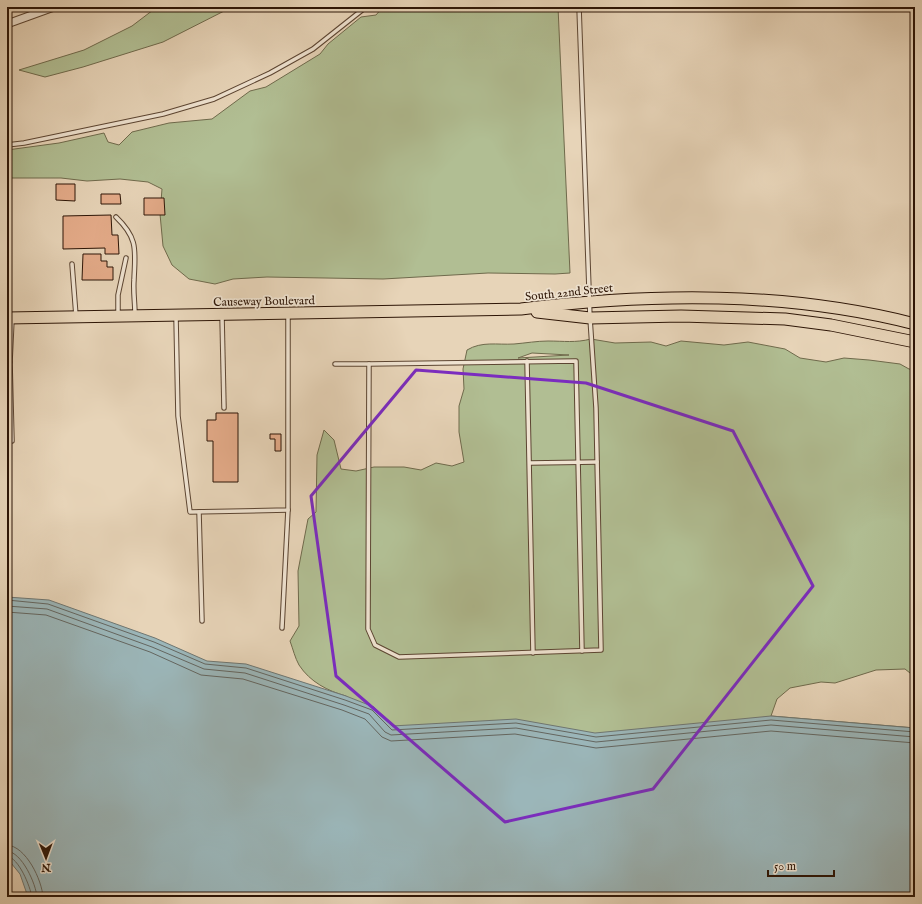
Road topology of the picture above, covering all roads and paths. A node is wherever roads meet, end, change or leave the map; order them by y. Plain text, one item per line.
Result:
1 (54, 7) edge
2 (366, 7) edge
3 (579, 7) edge
4 (7, 24) edge
5 (7, 145) edge
6 (116, 217) dead end
7 (126, 258) dead end
8 (72, 264) dead end
9 (589, 301) junction
10 (521, 310) junction
11 (288, 313) junction
12 (222, 314) junction
13 (176, 315) junction
14 (118, 316) junction
15 (135, 316) junction
16 (76, 317) junction
17 (10, 318) edge
18 (590, 318) junction
19 (915, 324) edge
20 (915, 342) edge
21 (527, 362) junction
22 (9, 364) edge
23 (335, 364) dead end
24 (369, 364) junction
25 (224, 408) dead end
26 (12, 441) dead end
27 (597, 462) junction
28 (530, 463) junction
29 (578, 463) junction
30 (288, 510) junction
31 (199, 512) junction
32 (202, 621) dead end
33 (282, 628) dead end
34 (582, 651) junction
35 (533, 653) junction

1 - 4 street
2 - 5 lane
3 - 9 lane
6 - 15 lane
7 - 14 lane
8 - 16 lane
9 - 10 main road, South 22nd Street
9 - 18 lane
9 - 19 main road, South 22nd Street
10 - 11 main road, Causeway Boulevard
10 - 18 main road, South 22nd Street
11 - 12 main road, Causeway Boulevard
11 - 30 lane
12 - 13 main road, Causeway Boulevard
12 - 25 lane
13 - 15 main road, Causeway Boulevard
13 - 31 lane
14 - 15 main road, Causeway Boulevard
14 - 16 main road, Causeway Boulevard
16 - 17 main road, Causeway Boulevard
17 - 22 lane
18 - 20 main road, South 22nd Street
18 - 27 lane
21 - 24 lane
21 - 28 lane
21 - 29 lane
22 - 26 lane
23 - 24 lane
24 - 35 lane
27 - 29 lane
27 - 34 lane
28 - 29 lane
28 - 35 lane
29 - 34 lane
30 - 31 lane
30 - 33 lane
31 - 32 lane
34 - 35 lane

